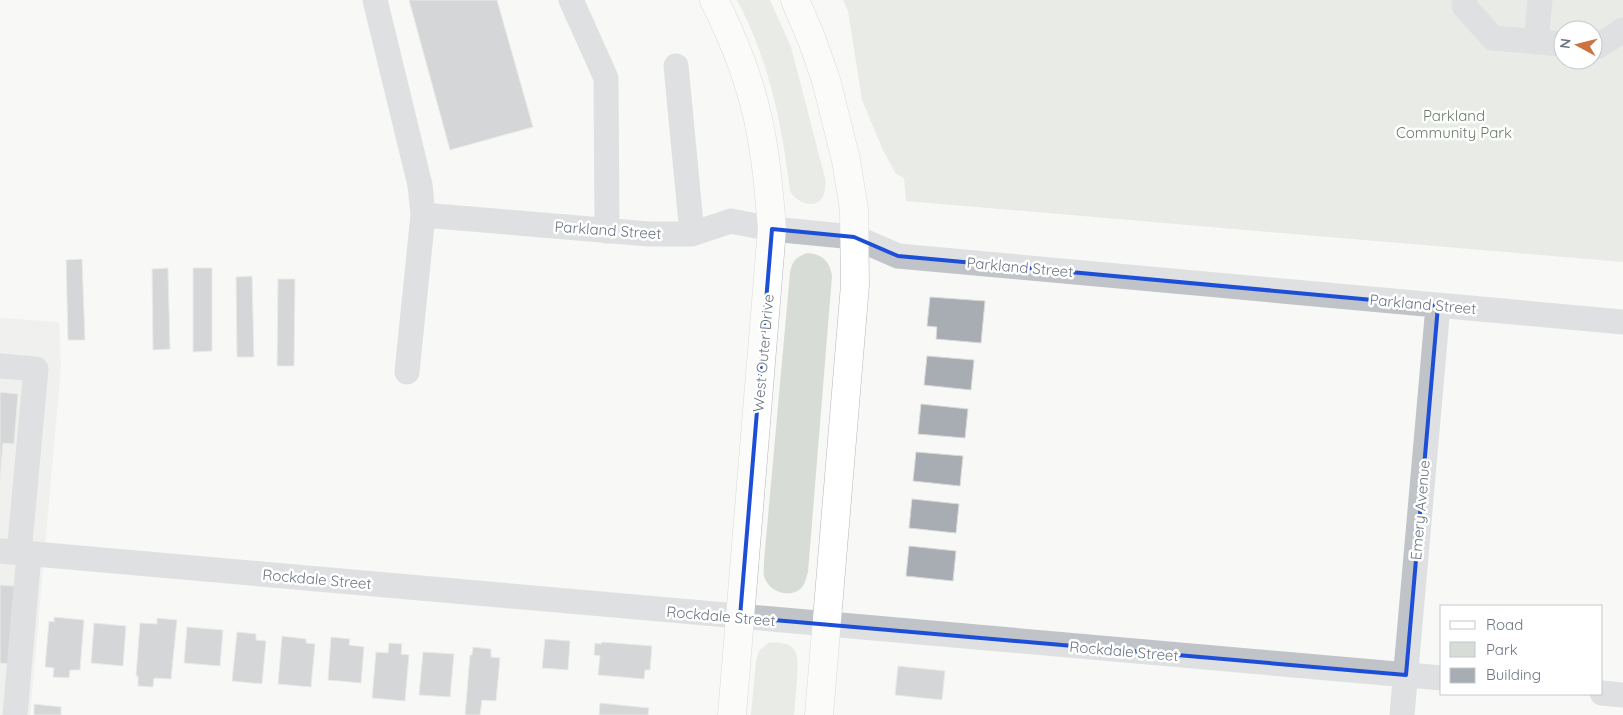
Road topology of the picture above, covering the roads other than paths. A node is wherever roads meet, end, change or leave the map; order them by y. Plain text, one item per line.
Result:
1 (375, 0) edge
2 (571, 0) edge
3 (714, 0) edge
4 (795, 0) edge
5 (1465, 0) edge
6 (1540, 0) edge
7 (1623, 30) edge
8 (1536, 42) junction
9 (1553, 43) edge
10 (1603, 43) edge
11 (676, 66) dead end
12 (423, 215) junction
13 (772, 229) junction
14 (608, 231) junction
15 (692, 234) junction
16 (854, 237) junction
17 (1438, 306) junction
18 (1623, 322) edge
19 (0, 366) edge
20 (406, 372) dead end
21 (16, 553) edge
22 (740, 617) junction
23 (827, 625) junction
24 (1406, 675) junction
25 (1440, 678) edge
26 (1603, 693) edge
27 (1623, 694) edge
28 (15, 715) edge
29 (732, 715) edge
30 (819, 715) edge
31 (1402, 715) edge

1 - 12 street
2 - 14 street
3 - 13 main road, West Outer Drive
4 - 16 main road
5 - 8 street
6 - 8 street
7 - 10 street
8 - 9 street
11 - 15 street
12 - 14 street, Parkland Street
12 - 20 street
13 - 15 street, Parkland Street
13 - 16 street, Parkland Street
13 - 22 main road, West Outer Drive
14 - 15 street, Parkland Street
16 - 17 street, Parkland Street
16 - 23 main road
17 - 18 street, Parkland Street
17 - 24 street, Emery Avenue
19 - 21 street
21 - 22 street, Rockdale Street
21 - 28 street
22 - 23 street, Rockdale Street
22 - 29 main road, West Outer Drive
23 - 24 street, Rockdale Street
23 - 30 main road
24 - 25 street, Rockdale Street
24 - 31 street, Emery Avenue
26 - 27 street

